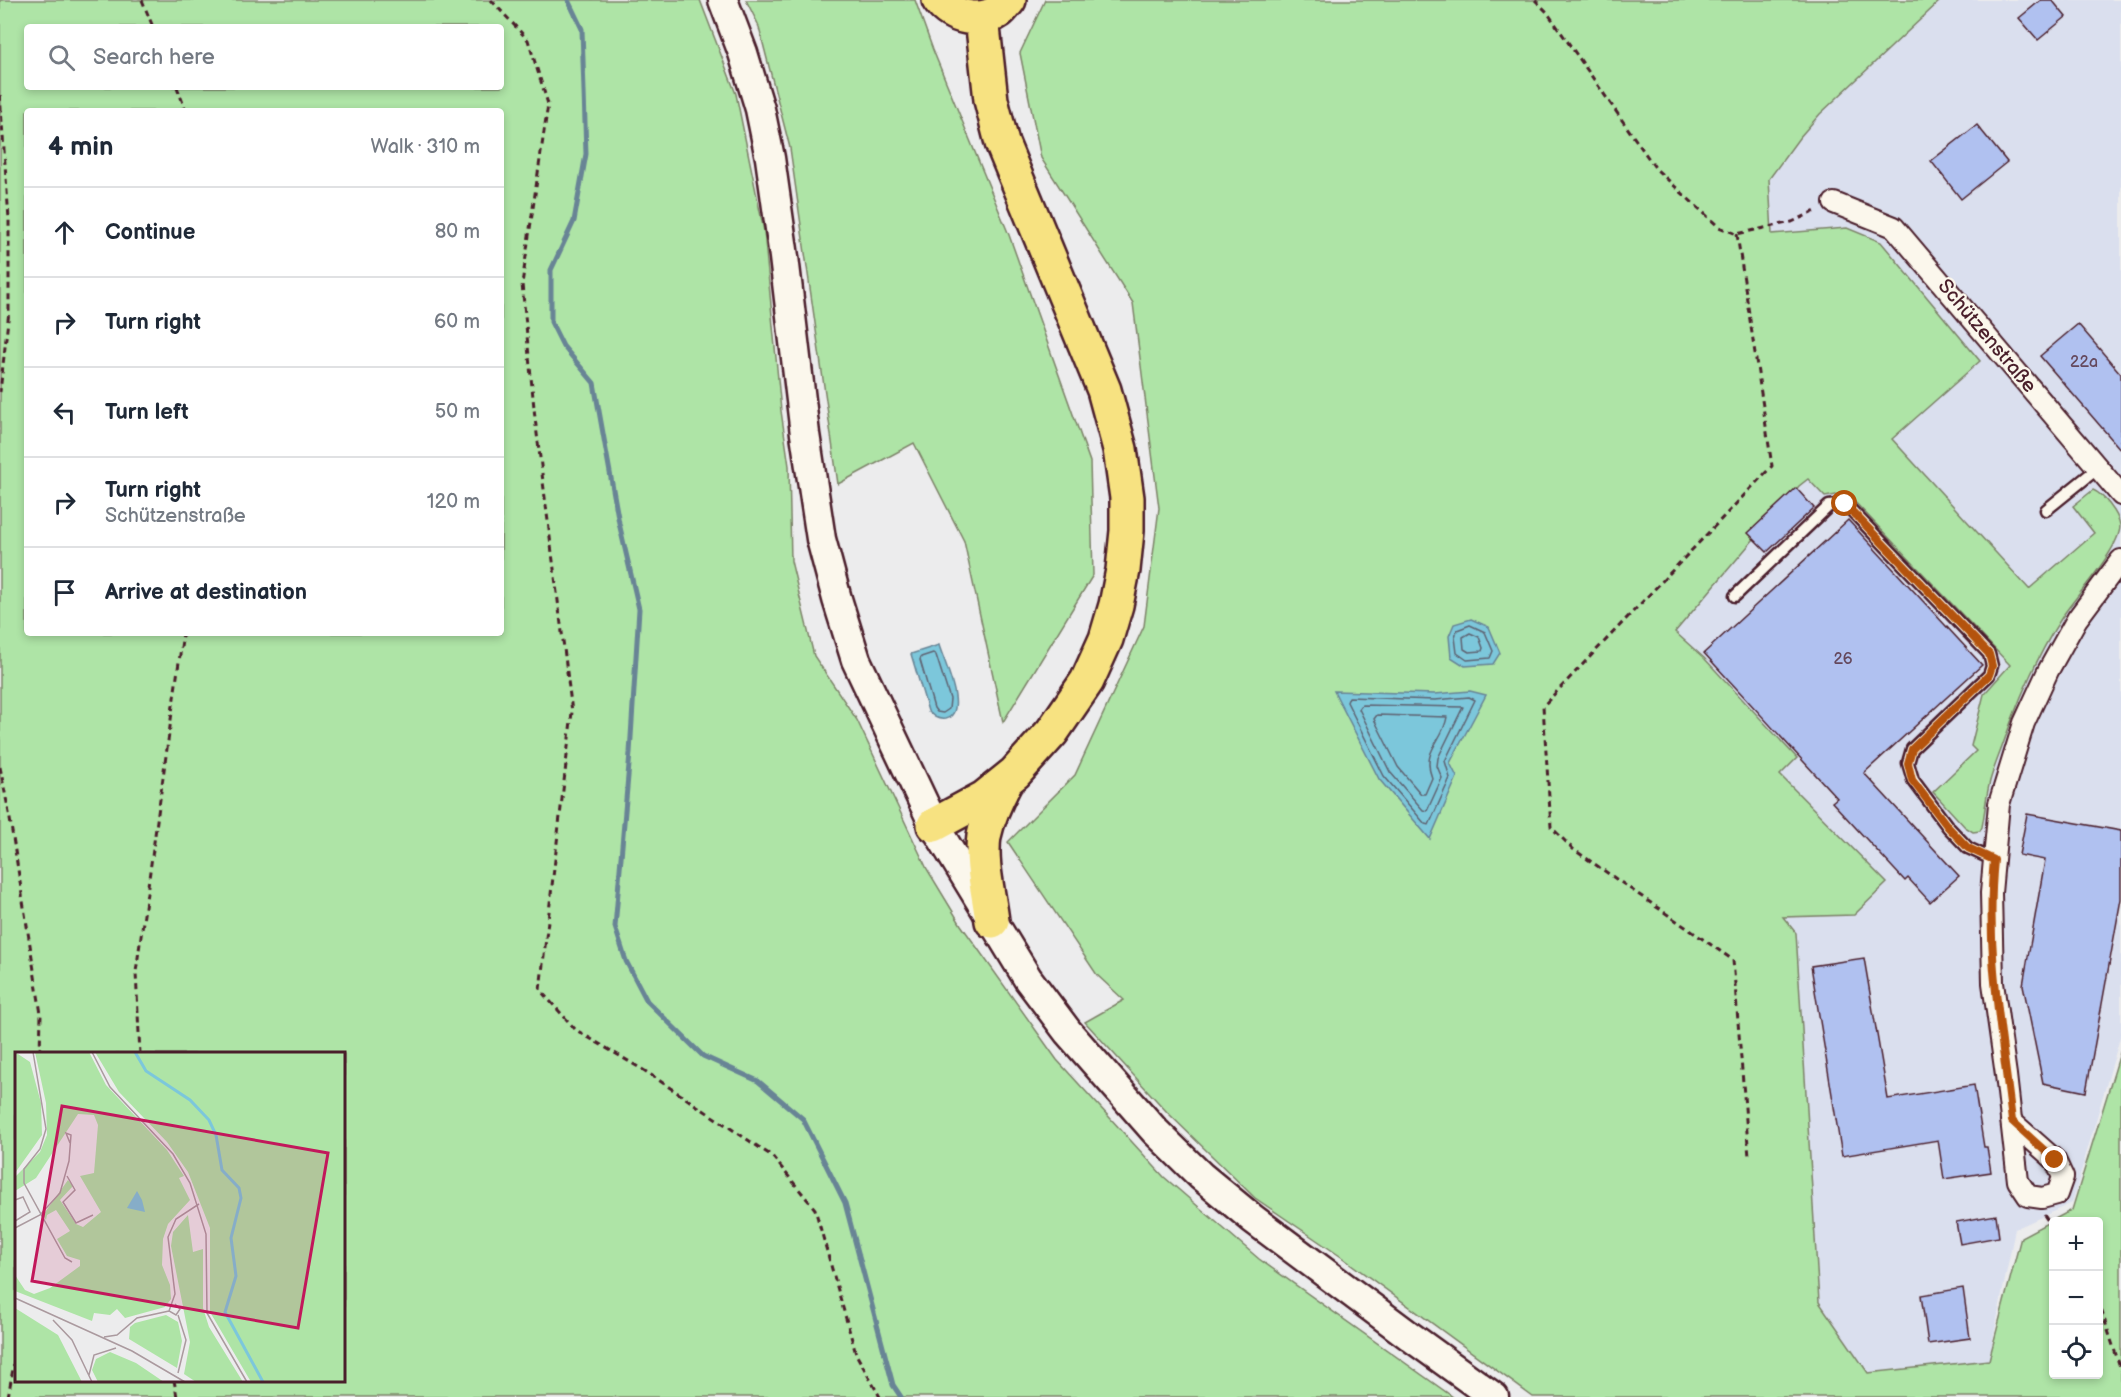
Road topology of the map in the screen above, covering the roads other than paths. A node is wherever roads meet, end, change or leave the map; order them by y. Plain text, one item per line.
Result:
1 (723, 0) edge
2 (939, 0) edge
3 (1009, 0) edge
4 (982, 18) junction
5 (1834, 203) road end
6 (2098, 468) junction
7 (2121, 495) edge
8 (2046, 510) dead end
9 (2121, 560) edge
10 (1735, 596) dead end
11 (1005, 781) junction
12 (934, 825) junction
13 (1994, 860) junction
14 (992, 921) junction
15 (2012, 1121) dead end
16 (1494, 1397) edge

1 - 12 main road
2 - 4 highway
3 - 4 highway
4 - 11 highway
5 - 6 street, Schützenstraße
6 - 7 street, Schützenstraße
6 - 8 lane
9 - 13 street
10 - 13 lane
11 - 12 highway
11 - 14 highway
12 - 14 main road
13 - 15 street
14 - 16 main road

